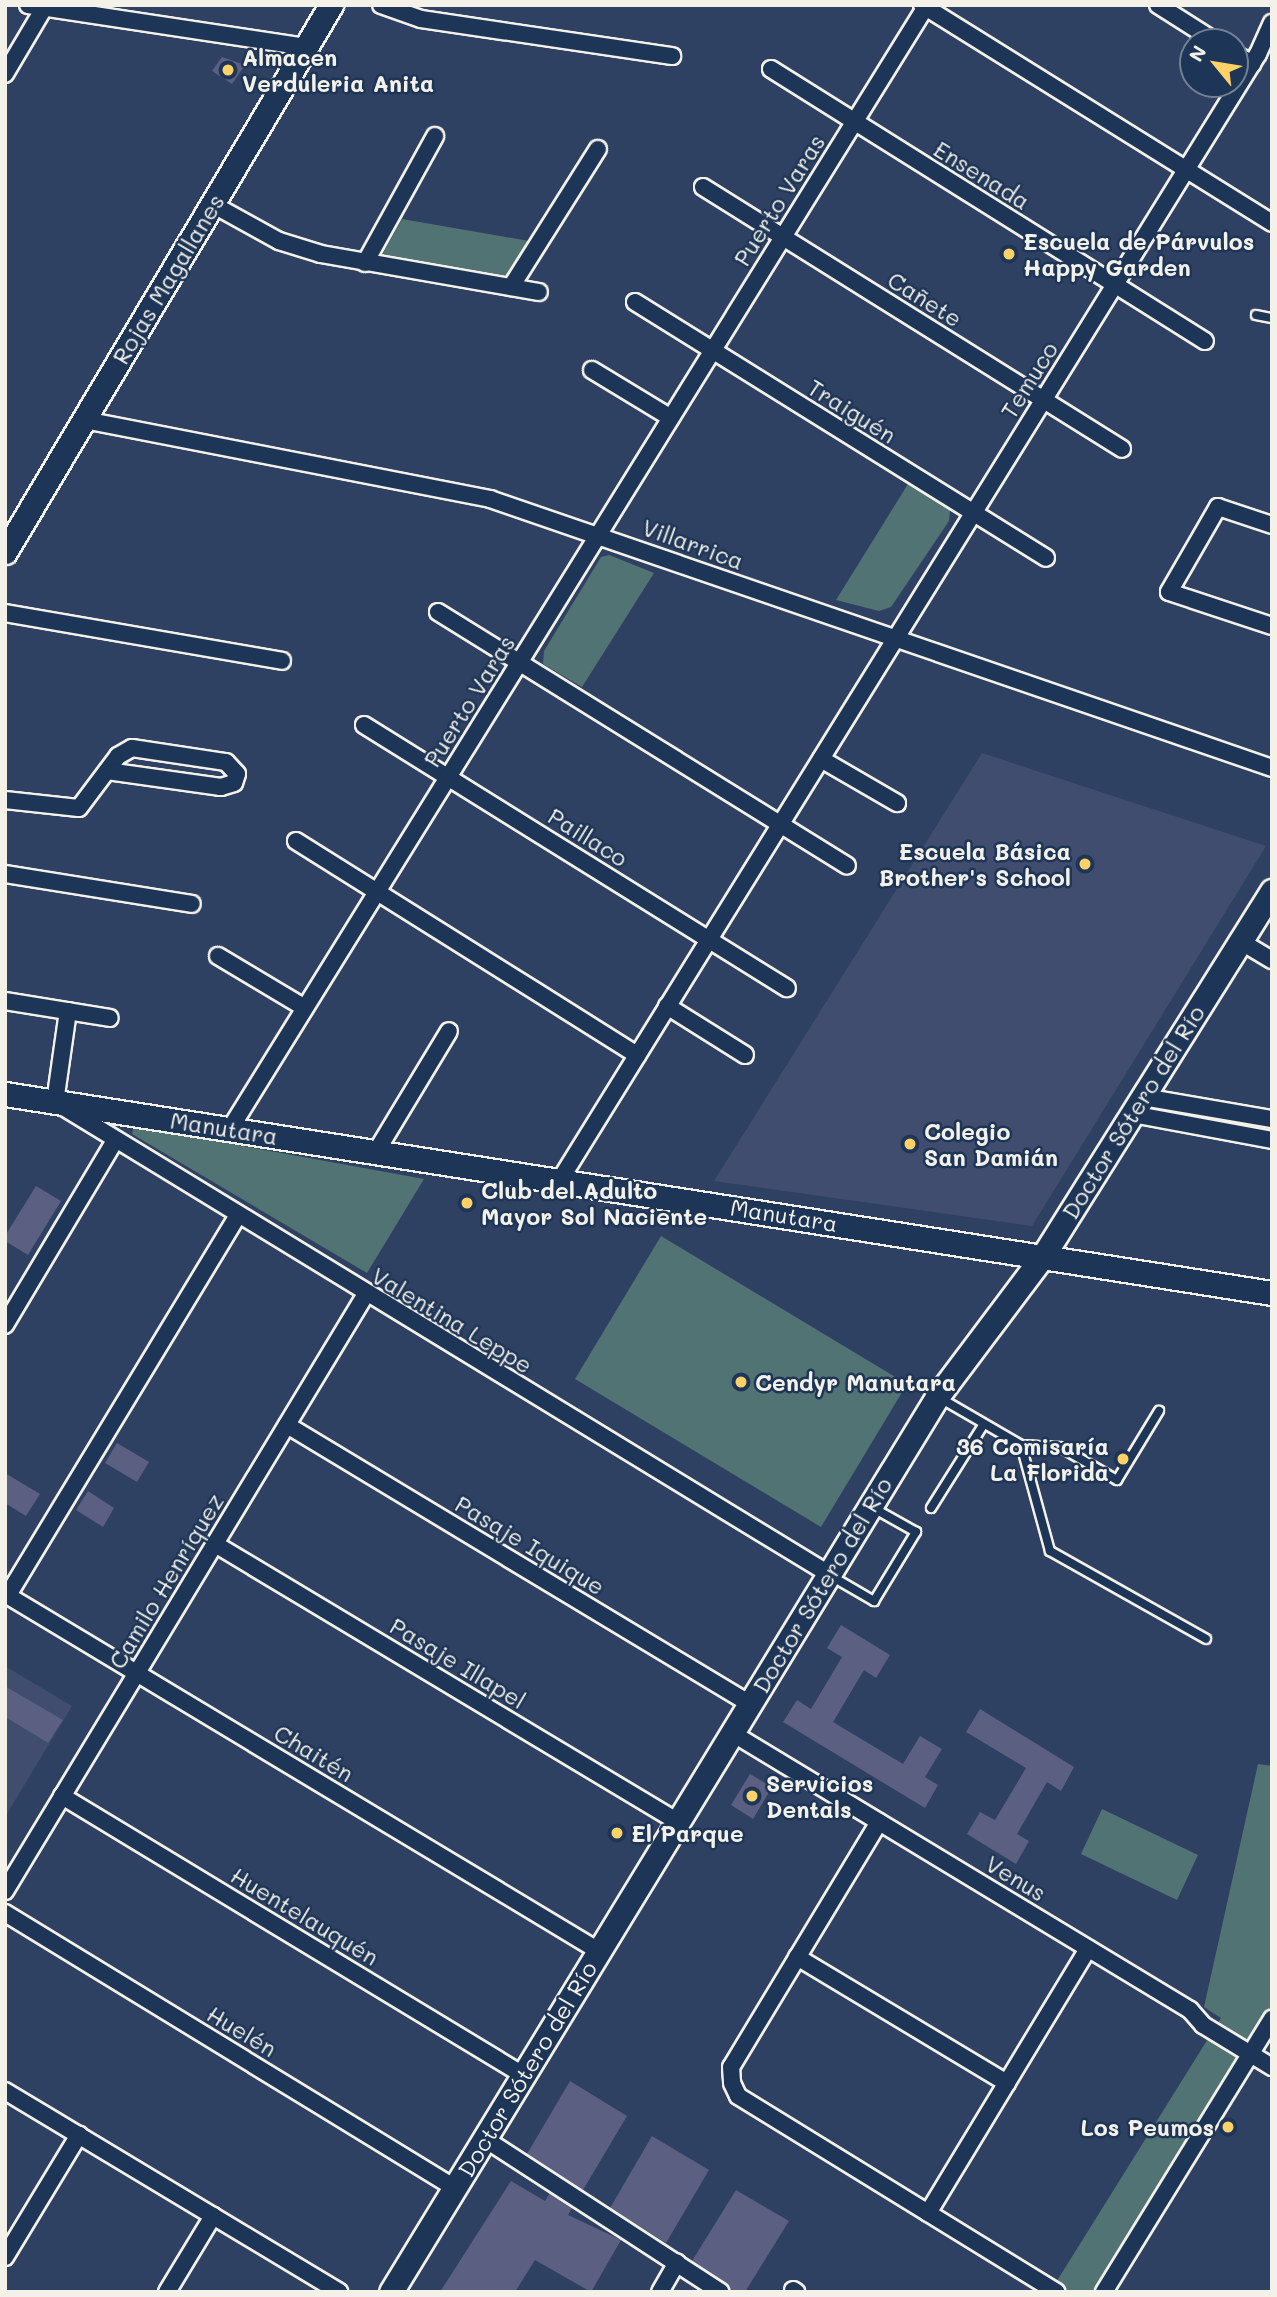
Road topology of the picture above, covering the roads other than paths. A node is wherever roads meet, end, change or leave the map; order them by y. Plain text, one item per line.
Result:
1 (331, 5) edge
2 (381, 5) edge
3 (1158, 5) edge
4 (36, 6) edge
5 (925, 6) edge
6 (1272, 23) edge
7 (1194, 28) edge
8 (306, 47) junction
9 (672, 56) dead end
10 (1260, 61) edge
11 (771, 69) dead end
12 (5, 74) edge
13 (854, 122) junction
14 (435, 136) dead end
15 (598, 149) dead end
16 (1186, 170) junction
17 (703, 187) dead end
18 (212, 204) junction
19 (1272, 223) edge
20 (783, 237) junction
21 (365, 263) junction
22 (1115, 285) junction
23 (511, 287) junction
24 (539, 292) dead end
25 (635, 302) dead end
26 (1256, 315) dead end
27 (1272, 318) edge
28 (1205, 341) dead end
29 (713, 351) junction
30 (592, 370) dead end
31 (1044, 400) junction
32 (671, 418) junction
33 (84, 420) junction
34 (1122, 449) dead end
35 (973, 513) junction
36 (1272, 525) edge
37 (599, 534) junction
38 (5, 552) edge
39 (1046, 558) dead end
40 (438, 612) dead end
41 (5, 613) edge
42 (1272, 626) edge
43 (894, 640) junction
44 (282, 661) dead end
45 (519, 663) junction
46 (364, 725) dead end
47 (821, 759) junction
48 (1272, 768) edge
49 (107, 771) junction
50 (449, 776) junction
51 (5, 800) edge
52 (897, 803) dead end
53 (780, 824) junction
54 (296, 841) dead end
55 (848, 866) dead end
56 (5, 874) edge
57 (1272, 891) edge
58 (377, 892) junction
59 (192, 904) dead end
60 (709, 939) junction
61 (1240, 941) junction
62 (218, 956) dead end
63 (1272, 960) edge
64 (788, 988) dead end
65 (5, 1002) edge
66 (667, 1006) junction
67 (305, 1008) junction
68 (68, 1011) junction
69 (110, 1018) dead end
70 (449, 1031) dead end
71 (637, 1055) junction
72 (745, 1055) dead end
73 (5, 1094) edge
74 (55, 1102) junction
75 (1138, 1106) junction
76 (1272, 1119) edge
77 (230, 1129) junction
78 (1272, 1140) edge
79 (114, 1142) junction
80 (376, 1152) junction
81 (560, 1180) junction
82 (237, 1217) junction
83 (1043, 1256) junction
84 (1272, 1293) edge
85 (366, 1294) junction
86 (5, 1325) edge
87 (937, 1397) junction
88 (1159, 1411) dead end
89 (984, 1424) junction
90 (287, 1425) junction
91 (1021, 1445) junction
92 (870, 1506) junction
93 (932, 1508) dead end
94 (215, 1544) junction
95 (829, 1574) junction
96 (7, 1594) edge
97 (1206, 1639) dead end
98 (137, 1673) junction
99 (750, 1704) junction
100 (732, 1733) junction
101 (62, 1796) junction
102 (678, 1822) junction
103 (879, 1822) junction
104 (5, 1891) edge
105 (5, 1913) edge
106 (1088, 1949) junction
107 (599, 1951) junction
108 (797, 1957) junction
109 (1272, 2019) edge
110 (1250, 2053) junction
111 (1272, 2067) edge
112 (523, 2075) junction
113 (1007, 2083) junction
114 (5, 2091) edge
115 (79, 2135) junction
116 (485, 2139) junction
117 (455, 2188) junction
118 (928, 2213) junction
119 (213, 2216) junction
120 (5, 2257) edge
121 (677, 2263) junction
122 (167, 2292) edge
123 (339, 2292) edge
124 (391, 2292) edge
125 (660, 2292) edge
126 (721, 2292) edge
127 (1056, 2292) edge
128 (1104, 2292) edge

1 - 8 main road, Rojas Magallanes
2 - 9 street
3 - 7 street
4 - 8 street
4 - 12 street
5 - 13 street, Puerto Varas
5 - 16 street
6 - 10 street, Temuco
8 - 18 main road, Rojas Magallanes
10 - 16 street, Temuco
11 - 13 street, Ensenada
13 - 20 street, Puerto Varas
13 - 22 street, Ensenada
14 - 21 street
15 - 23 street
16 - 19 street
16 - 22 street, Temuco
17 - 20 street, Cañete
18 - 21 street
18 - 33 main road, Rojas Magallanes
20 - 29 street, Puerto Varas
20 - 31 street, Cañete
21 - 23 street
22 - 28 street, Ensenada
22 - 31 street, Temuco
23 - 24 street
25 - 29 street, Traiguén
26 - 27 lane
29 - 32 street, Puerto Varas
29 - 35 street, Traiguén
30 - 32 street
31 - 34 street, Cañete
31 - 35 street, Temuco
32 - 37 street, Puerto Varas
33 - 37 street, Villarrica
33 - 38 main road, Rojas Magallanes
35 - 39 street, Traiguén
35 - 43 street, Temuco
36 - 42 street
37 - 43 street, Villarrica
37 - 45 street, Puerto Varas
40 - 45 street
41 - 44 street
43 - 47 street, Temuco
43 - 48 street, Villarrica
45 - 50 street, Puerto Varas
45 - 53 street
46 - 50 street, Paillaco
47 - 52 street
47 - 53 street, Temuco
49 - 49 street
49 - 51 street
50 - 58 street, Puerto Varas
50 - 60 street, Paillaco
53 - 55 street
53 - 60 street, Temuco
54 - 58 street
56 - 59 street
57 - 61 main road, Doctor Sótero del Río
58 - 67 street, Puerto Varas
58 - 71 street
60 - 64 street, Paillaco
60 - 66 street, Temuco
61 - 63 street
61 - 75 main road, Doctor Sótero del Río
62 - 67 street
65 - 68 street
66 - 71 street, Temuco
66 - 72 street
67 - 77 street, Puerto Varas
68 - 69 street
68 - 74 street
70 - 80 street
71 - 81 street, Temuco
73 - 74 main road, Manutara
74 - 77 main road, Manutara
74 - 79 street, Valentina Leppe
75 - 76 street
75 - 78 street
75 - 83 main road, Doctor Sótero del Río
77 - 80 main road, Manutara
79 - 82 street, Valentina Leppe
79 - 86 street
80 - 81 main road, Manutara
81 - 83 main road, Manutara
82 - 85 street, Valentina Leppe
82 - 96 street
83 - 84 main road, Manutara
83 - 87 main road, Doctor Sótero del Río
85 - 90 street, Camilo Henríquez
85 - 95 street, Valentina Leppe
87 - 89 lane
87 - 92 main road, Doctor Sótero del Río
88 - 91 lane
89 - 91 lane
89 - 93 lane
90 - 94 street, Camilo Henríquez
90 - 99 street, Pasaje Iquique
91 - 97 lane
92 - 95 main road, Doctor Sótero del Río
92 - 95 lane
94 - 98 street, Camilo Henríquez
94 - 102 street, Pasaje Illapel
95 - 99 main road, Doctor Sótero del Río
96 - 98 street, Chaitén
98 - 101 street, Camilo Henríquez
98 - 107 street, Chaitén
99 - 100 main road, Doctor Sótero del Río
100 - 102 main road, Doctor Sótero del Río
100 - 103 street, Venus
101 - 104 street, Camilo Henríquez
101 - 112 street, Huentelauquén
102 - 107 main road, Doctor Sótero del Río
103 - 106 street, Venus
103 - 108 street
105 - 117 street, Huelén
106 - 110 street, Venus
106 - 113 street
107 - 112 main road, Doctor Sótero del Río
108 - 113 street
108 - 118 street
109 - 110 street
110 - 111 street, Venus
110 - 128 street
112 - 116 main road, Doctor Sótero del Río
113 - 118 street
114 - 115 street
115 - 119 street
115 - 120 street
116 - 117 main road, Doctor Sótero del Río
116 - 121 street
117 - 124 main road, Doctor Sótero del Río
118 - 127 street
119 - 122 street
119 - 123 street
121 - 125 street
121 - 126 street

